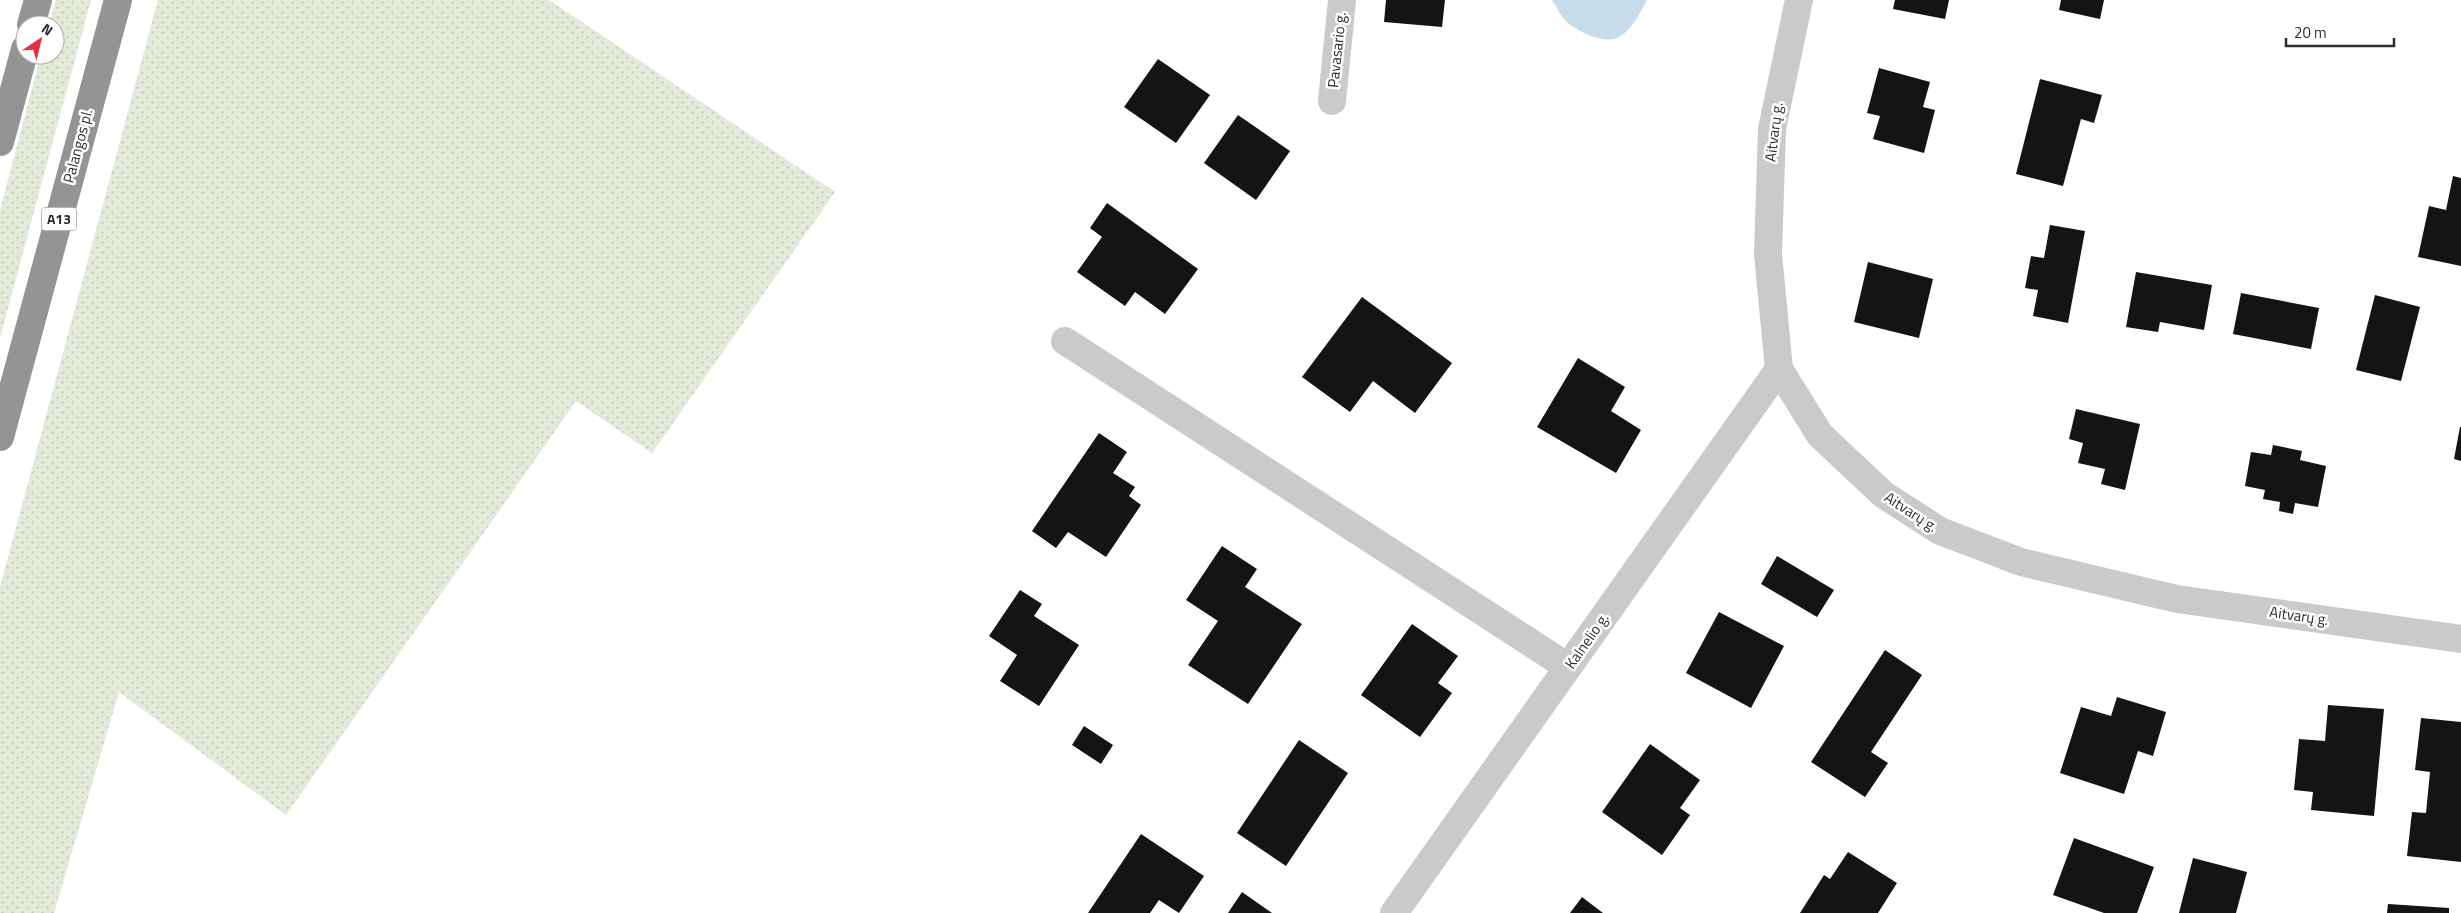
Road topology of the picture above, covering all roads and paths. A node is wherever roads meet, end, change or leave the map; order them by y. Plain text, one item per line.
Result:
1 (38, 0) edge
2 (118, 0) edge
3 (1342, 0) edge
4 (1798, 0) edge
5 (34, 15) edge
6 (21, 65) edge
7 (1332, 101) dead end
8 (0, 142) edge
9 (1065, 341) dead end
10 (1779, 369) junction
11 (0, 437) edge
12 (2461, 639) edge
13 (1568, 667) junction
14 (1394, 913) edge

1 - 5 highway
2 - 11 highway, Palangos pl. / A13
3 - 7 street, Pavasario g.
4 - 10 street, Aitvarų g.
6 - 8 highway
9 - 13 street
10 - 12 street, Aitvarų g.
10 - 13 street, Kalnelio g.
13 - 14 street, Kalnelio g.

